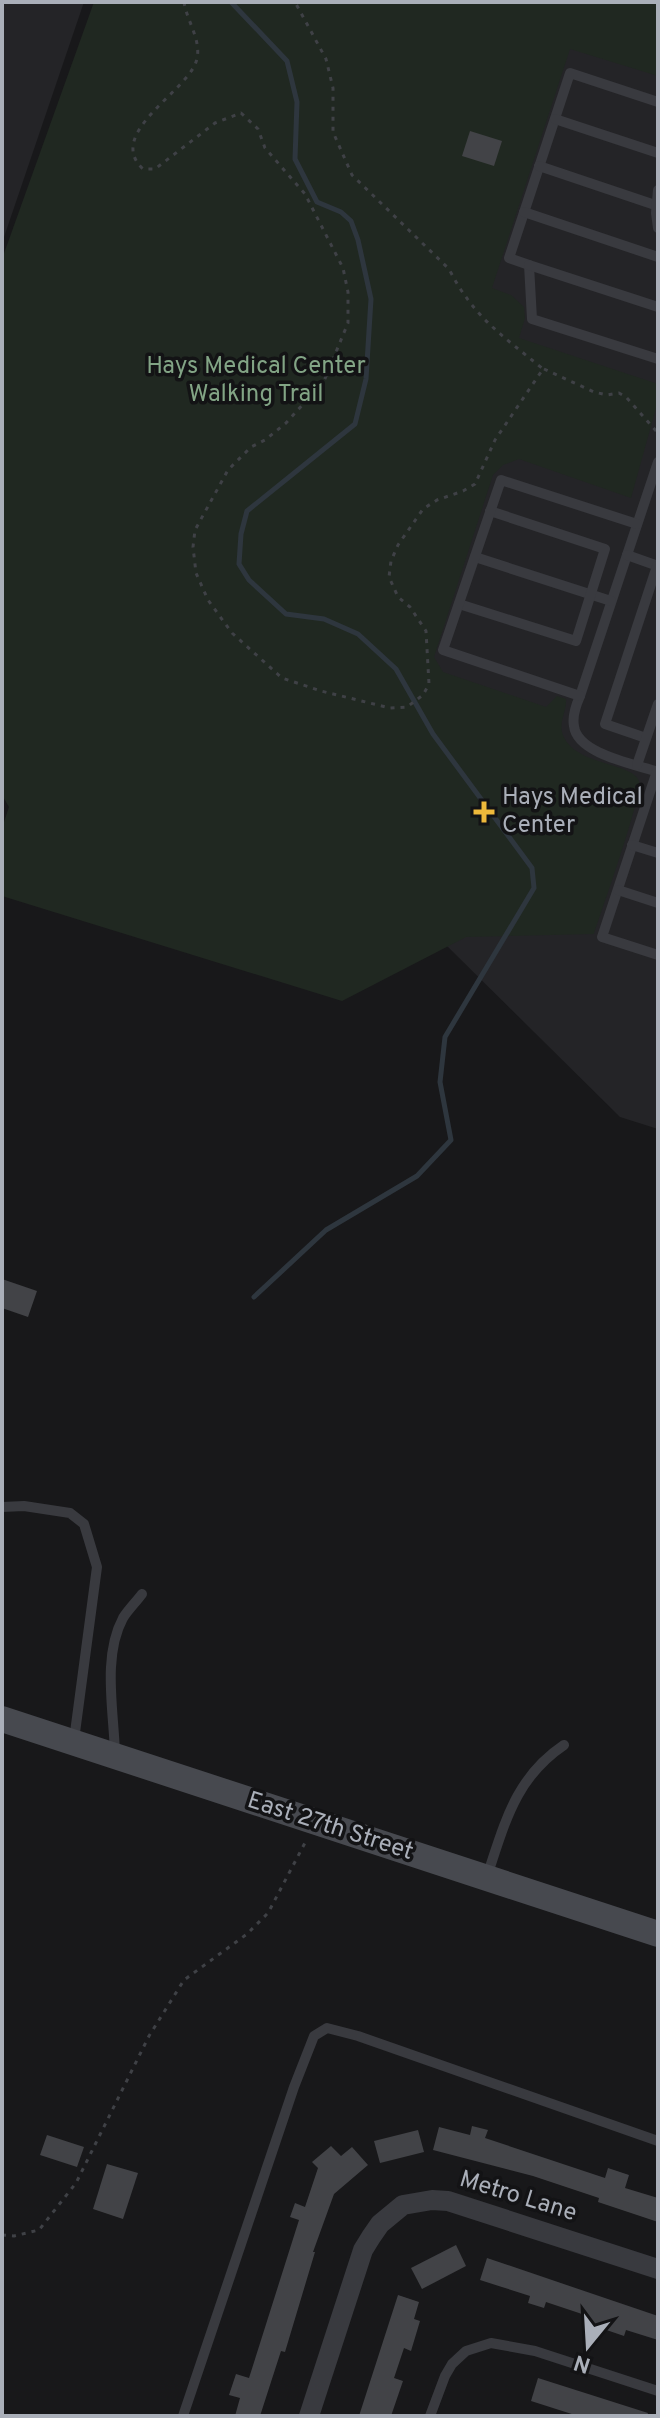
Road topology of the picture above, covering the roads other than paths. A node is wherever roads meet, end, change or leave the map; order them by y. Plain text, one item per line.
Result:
1 (658, 102) edge
2 (555, 119) junction
3 (658, 153) edge
4 (539, 166) junction
5 (658, 190) edge
6 (657, 206) edge
7 (524, 212) junction
8 (658, 228) edge
9 (658, 257) edge
10 (529, 265) junction
11 (658, 307) edge
12 (658, 359) edge
13 (657, 467) edge
14 (490, 511) junction
15 (637, 524) junction
16 (627, 555) junction
17 (475, 557) junction
18 (658, 566) edge
19 (590, 594) junction
20 (611, 601) junction
21 (459, 604) junction
22 (580, 696) junction
23 (658, 704) edge
24 (646, 738) junction
25 (637, 765) junction
26 (657, 771) edge
27 (632, 845) junction
28 (658, 853) edge
29 (618, 890) junction
30 (658, 903) edge
31 (658, 955) edge
32 (2, 1507) edge
33 (142, 1594) dead end
34 (2, 1719) edge
35 (74, 1742) junction
36 (564, 1745) dead end
37 (115, 1756) junction
38 (486, 1878) junction
39 (658, 1934) edge
40 (658, 2141) edge
41 (658, 2269) edge
42 (658, 2391) edge
43 (183, 2416) edge
44 (309, 2416) edge
45 (430, 2416) edge

1 - 2 lane
2 - 3 lane
2 - 4 lane
4 - 6 lane
4 - 7 lane
5 - 6 lane
6 - 8 lane
7 - 9 lane
7 - 10 lane
10 - 11 lane
10 - 12 lane
13 - 15 lane
14 - 15 lane
14 - 17 lane
14 - 19 lane
15 - 16 lane
16 - 18 lane
16 - 20 lane
17 - 19 lane
17 - 21 lane
18 - 24 lane
19 - 20 lane
19 - 21 lane
20 - 22 lane
21 - 22 lane
22 - 25 lane
23 - 24 lane
24 - 25 lane
25 - 26 lane
26 - 27 lane
27 - 28 lane
27 - 29 lane
29 - 30 lane
29 - 31 lane
32 - 35 lane
33 - 37 lane
34 - 35 main road, East 27th Street
35 - 37 main road, East 27th Street
36 - 38 lane
37 - 38 main road, East 27th Street
38 - 39 main road, East 27th Street
40 - 43 lane
41 - 44 street, Metro Lane
42 - 45 lane

